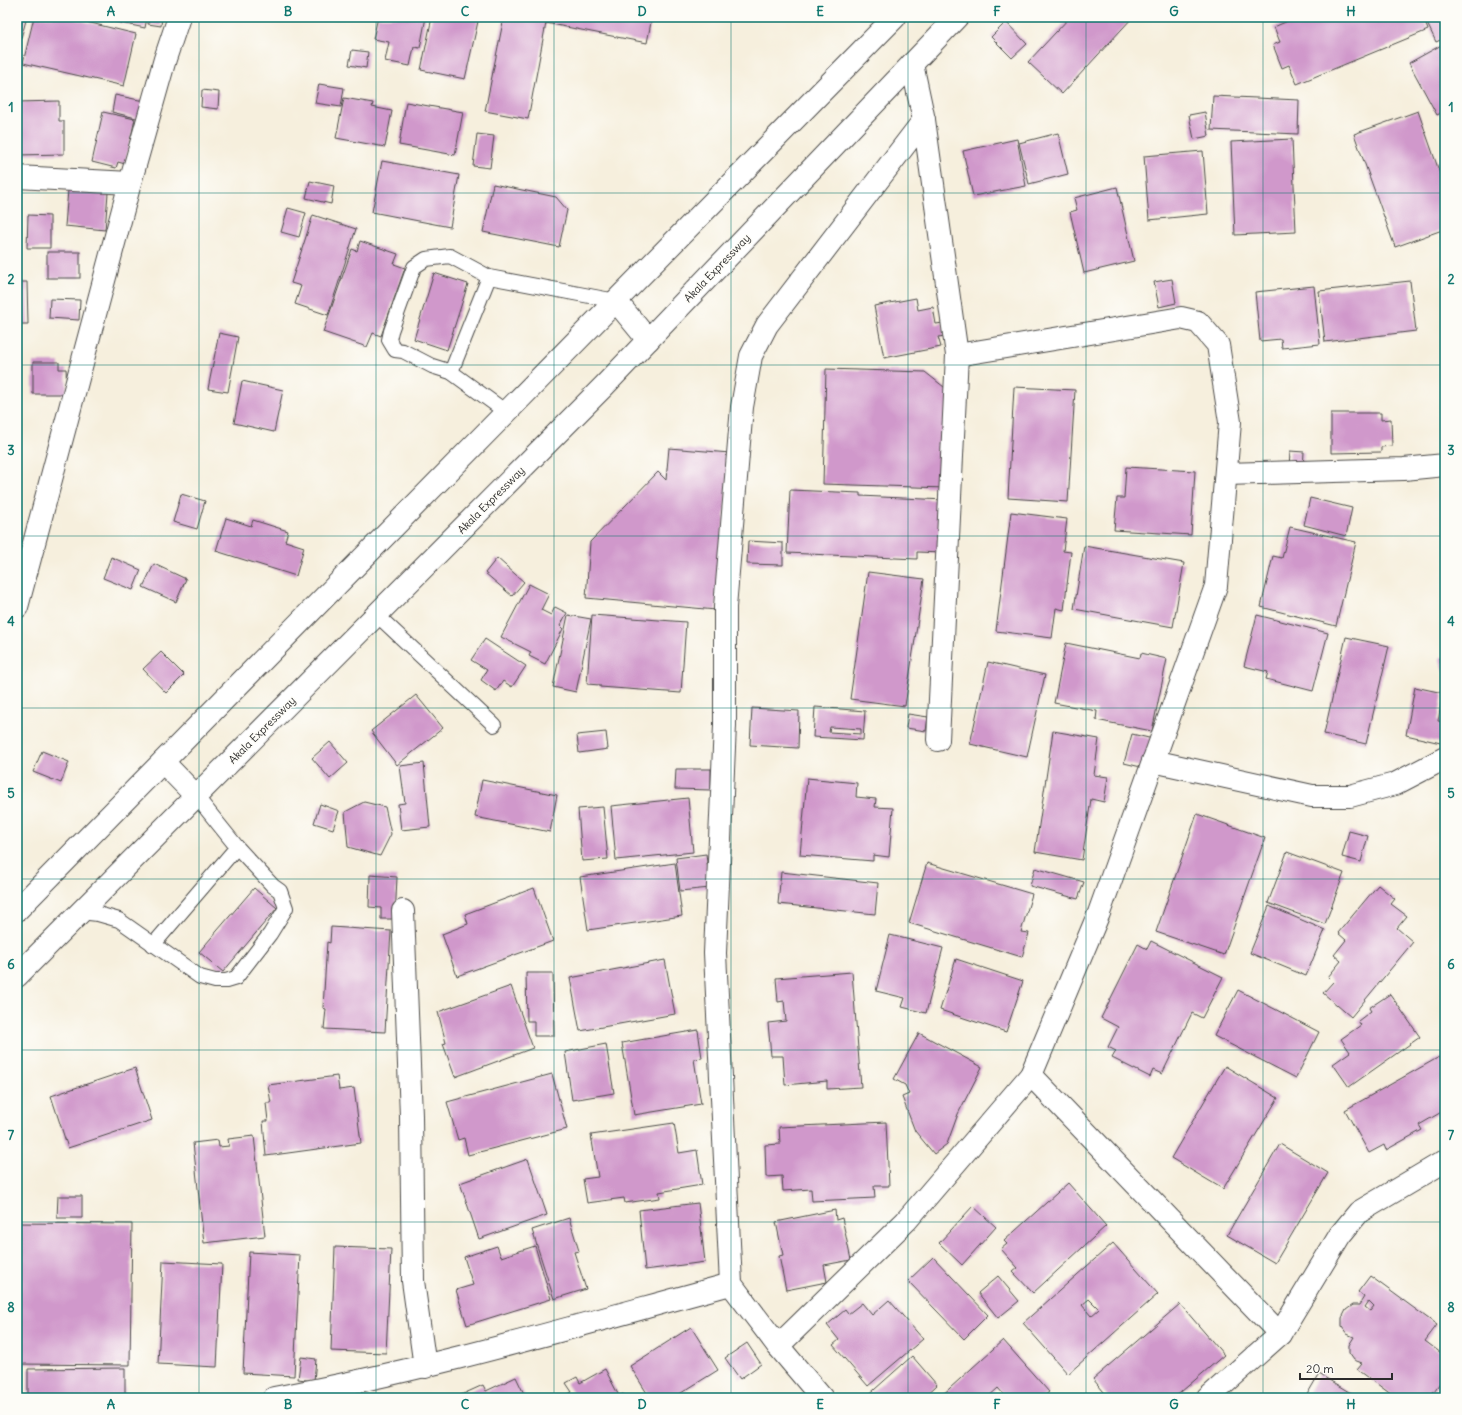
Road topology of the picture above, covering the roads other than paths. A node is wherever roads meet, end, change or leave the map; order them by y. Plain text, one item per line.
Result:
1 (179, 17) edge
2 (894, 17) edge
3 (957, 17) edge
4 (912, 64) junction
5 (924, 120) junction
6 (17, 177) edge
7 (130, 183) junction
8 (489, 277) junction
9 (616, 301) junction
10 (648, 340) junction
11 (957, 355) junction
12 (451, 372) junction
13 (506, 412) junction
14 (1445, 465) edge
15 (1226, 474) junction
16 (17, 607) edge
17 (377, 615) junction
18 (494, 725) dead end
19 (938, 740) dead end
20 (1445, 758) edge
21 (1154, 761) junction
22 (163, 762) junction
23 (196, 796) junction
24 (237, 846) junction
25 (17, 910) edge
26 (403, 911) dead end
27 (80, 912) junction
28 (153, 946) junction
29 (17, 976) edge
30 (1031, 1075) junction
31 (1445, 1161) edge
32 (731, 1284) junction
33 (1280, 1334) junction
34 (778, 1346) junction
35 (425, 1367) junction
36 (335, 1393) edge
37 (274, 1398) edge
38 (822, 1398) edge
39 (1208, 1398) edge

1 - 7 street
2 - 9 street
3 - 4 street, Akala Expressway
4 - 5 street
4 - 10 street, Akala Expressway
5 - 11 street
5 - 32 street
6 - 7 street
7 - 16 street
8 - 9 lane
8 - 12 lane
8 - 12 lane
9 - 10 street
9 - 13 street
10 - 17 street, Akala Expressway
11 - 15 street
11 - 19 street
12 - 13 lane
13 - 22 street
14 - 15 street
15 - 21 street
17 - 18 lane
17 - 23 street, Akala Expressway
20 - 21 street
21 - 30 street
22 - 23 street
22 - 25 street
23 - 24 lane
23 - 27 street, Akala Expressway
24 - 28 lane
24 - 28 lane
26 - 35 street
27 - 28 lane
27 - 29 street, Akala Expressway
30 - 33 street
30 - 34 street
31 - 33 street
32 - 34 street
32 - 35 street
33 - 39 street
34 - 38 street
35 - 36 street
36 - 37 street

